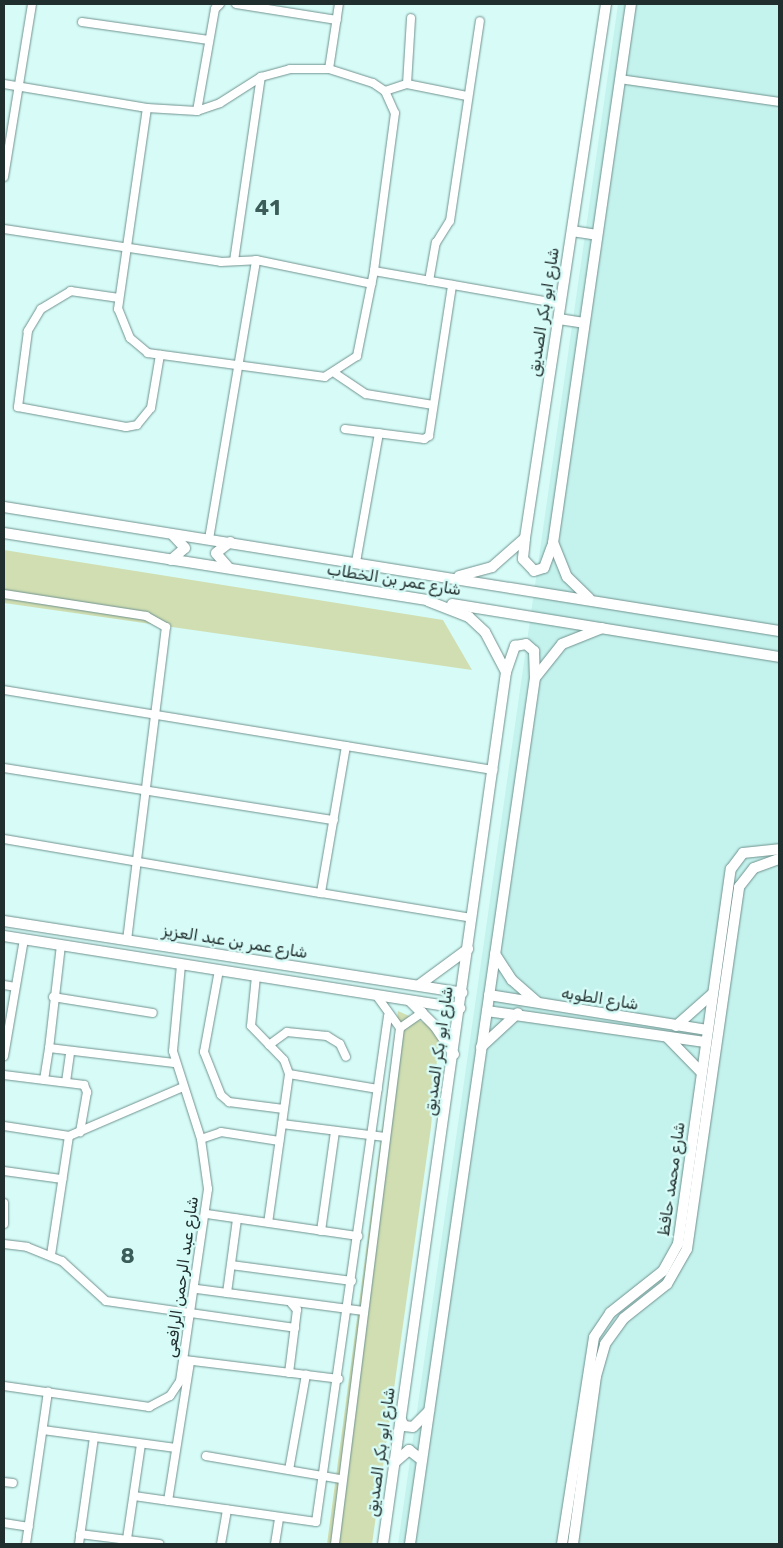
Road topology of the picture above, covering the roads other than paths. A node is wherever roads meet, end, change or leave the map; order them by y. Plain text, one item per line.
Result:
1 (32, 4) edge
2 (220, 4) edge
3 (236, 4) edge
4 (339, 4) edge
5 (606, 4) edge
6 (631, 4) edge
7 (411, 18) dead end
8 (337, 20) junction
9 (480, 21) dead end
10 (82, 22) dead end
11 (209, 40) junction
12 (329, 69) junction
13 (261, 77) junction
14 (620, 79) junction
15 (4, 84) edge
16 (407, 84) junction
17 (18, 86) junction
18 (385, 91) junction
19 (467, 96) junction
20 (779, 102) edge
21 (147, 108) junction
22 (197, 111) junction
23 (4, 177) edge
24 (4, 229) edge
25 (572, 231) junction
26 (597, 235) junction
27 (126, 248) junction
28 (256, 260) junction
29 (234, 261) junction
30 (374, 271) junction
31 (429, 281) junction
32 (372, 284) junction
33 (452, 285) junction
34 (119, 298) junction
35 (561, 304) junction
36 (559, 319) junction
37 (584, 323) junction
38 (160, 355) junction
39 (240, 367) junction
40 (336, 374) junction
41 (433, 406) junction
42 (345, 429) dead end
43 (379, 433) junction
44 (4, 507) edge
45 (167, 532) junction
46 (4, 533) edge
47 (525, 538) junction
48 (209, 539) junction
49 (231, 542) junction
50 (553, 543) junction
51 (171, 560) junction
52 (356, 562) junction
53 (230, 568) junction
54 (449, 577) junction
55 (4, 594) edge
56 (592, 600) junction
57 (428, 601) junction
58 (602, 628) junction
59 (779, 632) edge
60 (779, 650) edge
61 (758, 654) junction
62 (779, 657) edge
63 (506, 672) junction
64 (535, 678) junction
65 (4, 690) edge
66 (158, 715) junction
67 (346, 746) junction
68 (4, 768) edge
69 (493, 770) junction
70 (147, 789) junction
71 (334, 820) junction
72 (4, 839) edge
73 (779, 849) edge
74 (779, 859) edge
75 (136, 862) junction
76 (321, 893) junction
77 (472, 918) junction
78 (4, 921) edge
79 (4, 936) edge
80 (24, 939) junction
81 (127, 940) junction
82 (61, 945) junction
83 (468, 949) junction
84 (496, 954) junction
85 (181, 965) junction
86 (284, 965) junction
87 (219, 970) junction
88 (256, 976) junction
89 (282, 981) junction
90 (4, 985) edge
91 (422, 986) junction
92 (15, 987) junction
93 (462, 993) junction
94 (713, 993) junction
95 (490, 995) junction
96 (53, 996) junction
97 (377, 996) junction
98 (520, 1001) junction
99 (540, 1004) junction
100 (422, 1007) junction
101 (460, 1008) junction
102 (487, 1011) junction
103 (153, 1013) dead end
104 (388, 1016) dead end
105 (518, 1016) junction
106 (676, 1026) junction
107 (386, 1028) junction
108 (400, 1029) junction
109 (707, 1030) junction
110 (5, 1035) edge
111 (666, 1036) junction
112 (705, 1042) junction
113 (269, 1045) junction
114 (481, 1047) junction
115 (49, 1048) junction
116 (70, 1053) junction
117 (454, 1054) junction
118 (4, 1056) edge
119 (346, 1057) dead end
120 (174, 1063) junction
121 (702, 1072) junction
122 (289, 1074) junction
123 (4, 1075) edge
124 (44, 1080) junction
125 (66, 1082) junction
126 (181, 1088) junction
127 (378, 1089) junction
128 (284, 1109) junction
129 (282, 1124) junction
130 (4, 1126) edge
131 (335, 1131) junction
132 (80, 1132) junction
133 (372, 1135) junction
134 (69, 1136) junction
135 (385, 1137) junction
136 (201, 1139) junction
137 (279, 1141) junction
138 (4, 1171) edge
139 (62, 1179) junction
140 (4, 1203) edge
141 (207, 1214) junction
142 (237, 1218) junction
143 (268, 1223) junction
144 (4, 1224) edge
145 (321, 1231) junction
146 (358, 1236) junction
147 (4, 1244) edge
148 (51, 1255) junction
149 (231, 1265) junction
150 (352, 1281) junction
151 (197, 1289) junction
152 (227, 1293) junction
153 (292, 1304) junction
154 (348, 1309) junction
155 (364, 1312) junction
156 (194, 1314) junction
157 (295, 1328) junction
158 (187, 1361) junction
159 (289, 1373) junction
160 (306, 1375) junction
161 (338, 1379) junction
162 (4, 1386) edge
163 (48, 1392) junction
164 (429, 1411) junction
165 (400, 1418) junction
166 (42, 1430) junction
167 (94, 1437) junction
168 (141, 1444) junction
169 (176, 1448) junction
170 (206, 1456) dead end
171 (422, 1460) junction
172 (394, 1463) junction
173 (289, 1470) junction
174 (324, 1475) junction
175 (341, 1479) junction
176 (4, 1482) edge
177 (13, 1483) dead end
178 (134, 1496) junction
179 (168, 1501) junction
180 (227, 1510) junction
181 (279, 1518) junction
182 (566, 1518) junction
183 (577, 1519) junction
184 (4, 1523) edge
185 (29, 1527) junction
186 (80, 1534) junction
187 (127, 1540) junction
188 (26, 1544) edge
189 (79, 1544) edge
190 (159, 1544) edge
191 (221, 1544) edge
192 (275, 1544) edge
193 (335, 1544) edge
194 (383, 1544) edge
195 (410, 1544) edge
196 (562, 1544) edge
197 (574, 1544) edge

1 - 17 street
2 - 11 street
3 - 8 street
4 - 8 street
5 - 25 street, شارع ابو بكر الصديق
6 - 14 street
7 - 16 street
8 - 12 street
9 - 19 street
10 - 11 street
11 - 22 street
12 - 13 street
12 - 18 street
13 - 22 street
13 - 29 street
14 - 20 street
14 - 26 street
15 - 17 street
16 - 18 street
16 - 19 street
17 - 21 street
17 - 23 street
18 - 30 street
19 - 31 street
21 - 22 street
21 - 27 street
24 - 27 street
25 - 26 street
25 - 35 street, شارع ابو بكر الصديق
26 - 37 street
27 - 29 street
27 - 34 street
28 - 29 street
28 - 32 street
28 - 39 street
30 - 31 street
30 - 32 street
31 - 33 street
32 - 40 street
33 - 35 street
33 - 41 street
34 - 38 street
34 - 38 street
35 - 36 street, شارع ابو بكر الصديق
36 - 37 street
36 - 47 street, شارع ابو بكر الصديق
37 - 50 street
38 - 39 street
39 - 40 street
39 - 48 street
40 - 41 street
41 - 43 street
42 - 43 street
43 - 52 street
44 - 45 street, شارع عمر بن الخطاب
45 - 48 street, شارع عمر بن الخطاب
45 - 51 street
46 - 51 street, شارع عمر بن الخطاب
47 - 50 street, شارع ابو بكر الصديق
47 - 54 street
48 - 49 street, شارع عمر بن الخطاب
49 - 52 street, شارع عمر بن الخطاب
49 - 53 street
50 - 56 street
51 - 53 street, شارع عمر بن الخطاب
52 - 54 street, شارع عمر بن الخطاب
53 - 57 street, شارع عمر بن الخطاب
54 - 56 street, شارع عمر بن الخطاب
55 - 66 street
56 - 59 street, شارع عمر بن الخطاب
57 - 58 street, شارع عمر بن الخطاب
57 - 63 street, شارع ابو بكر الصديق
58 - 61 street, شارع عمر بن الخطاب
58 - 64 street
60 - 61 street
61 - 62 street, شارع عمر بن الخطاب
63 - 64 street
63 - 69 street, شارع ابو بكر الصديق
64 - 84 street
65 - 66 street
66 - 67 street
66 - 70 street
67 - 69 street
67 - 71 street
68 - 70 street
69 - 77 street, شارع ابو بكر الصديق
70 - 71 street
70 - 75 street
71 - 76 street
72 - 75 street
73 - 94 street, شارع محمد حافظ
74 - 183 street, شارع محمد حافظ
75 - 76 street
75 - 81 street
76 - 77 street
77 - 83 street, شارع ابو بكر الصديق
78 - 81 street, شارع عمر بن عبد العزيز
79 - 80 street, شارع عمر بن عبد العزيز
80 - 82 street, شارع عمر بن عبد العزيز
80 - 92 street
81 - 86 street, شارع عمر بن عبد العزيز
82 - 85 street, شارع عمر بن عبد العزيز
82 - 96 street
83 - 91 street
83 - 93 street, شارع ابو بكر الصديق
84 - 95 street
84 - 99 street
85 - 87 street, شارع عمر بن عبد العزيز
85 - 120 street, شارع عبد الرحمن الرافعى
86 - 89 street
86 - 91 street, شارع عمر بن عبد العزيز
87 - 88 street, شارع عمر بن عبد العزيز
87 - 128 street
88 - 89 street, شارع عمر بن عبد العزيز
88 - 113 street
89 - 97 street, شارع عمر بن عبد العزيز
90 - 92 street
91 - 93 street, شارع عمر بن عبد العزيز
91 - 100 street
92 - 110 street
93 - 101 street, شارع ابو بكر الصديق
94 - 106 street
94 - 109 street, شارع محمد حافظ
95 - 98 street, شارع الطوبه
95 - 102 street
96 - 103 street
96 - 115 street
97 - 100 street, شارع عمر بن عبد العزيز
97 - 108 street
98 - 99 street, شارع الطوبه
98 - 105 street
99 - 106 street, شارع الطوبه
100 - 101 street, شارع عمر بن عبد العزيز
100 - 108 street
100 - 117 street
101 - 117 street, شارع ابو بكر الصديق
102 - 105 street, شارع الطوبه
102 - 114 street
104 - 107 street
105 - 111 street, شارع الطوبه
105 - 114 street
106 - 109 street, شارع الطوبه
107 - 108 street
107 - 127 street
108 - 135 street
109 - 112 street, شارع محمد حافظ
110 - 118 street
111 - 112 street, شارع الطوبه
111 - 121 street
112 - 121 street, شارع محمد حافظ
113 - 119 street
113 - 122 street
114 - 164 street
115 - 116 street
115 - 124 street
116 - 120 street
116 - 125 street
117 - 165 street, شارع ابو بكر الصديق
120 - 126 street, شارع عبد الرحمن الرافعى
121 - 182 street, شارع محمد حافظ
122 - 127 street
122 - 128 street
123 - 124 street
124 - 125 street
125 - 132 street
126 - 132 street
126 - 136 street, شارع عبد الرحمن الرافعى
127 - 133 street
128 - 129 street
129 - 131 street
129 - 137 street
130 - 134 street
131 - 133 street
131 - 145 street
132 - 134 street
133 - 135 street
133 - 146 street
134 - 139 street
135 - 155 street
136 - 137 street
136 - 141 street, شارع عبد الرحمن الرافعى
137 - 143 street
138 - 139 street
139 - 148 street
140 - 144 street
141 - 142 street
141 - 151 street, شارع عبد الرحمن الرافعى
142 - 143 street
142 - 149 street
143 - 145 street
145 - 146 street
146 - 150 street
147 - 148 street
148 - 156 street
149 - 150 street
149 - 152 street
150 - 154 street
151 - 152 street
151 - 156 street, شارع عبد الرحمن الرافعى
152 - 153 street
153 - 154 street
153 - 157 street
154 - 155 street
154 - 161 street
155 - 175 street
156 - 157 street
156 - 158 street, شارع عبد الرحمن الرافعى
157 - 159 street
158 - 159 street
158 - 163 street, شارع عبد الرحمن الرافعى
158 - 169 street
159 - 160 street
160 - 161 street
160 - 173 street
161 - 174 street
162 - 163 street, شارع عبد الرحمن الرافعى
163 - 166 street
164 - 165 street
164 - 171 street
165 - 172 street, شارع ابو بكر الصديق
166 - 167 street
166 - 185 street
167 - 168 street
167 - 186 street
168 - 169 street
168 - 178 street
169 - 179 street
170 - 173 street
171 - 172 street
171 - 195 street
172 - 194 street, شارع ابو بكر الصديق
173 - 174 street
174 - 175 street
174 - 181 street
175 - 193 street
176 - 177 street
178 - 179 street
178 - 187 street
179 - 180 street
180 - 181 street
180 - 191 street
181 - 192 street
182 - 183 street
182 - 196 street, شارع محمد حافظ
183 - 197 street, شارع محمد حافظ
184 - 185 street
185 - 188 street
186 - 187 street
186 - 189 street
187 - 190 street

